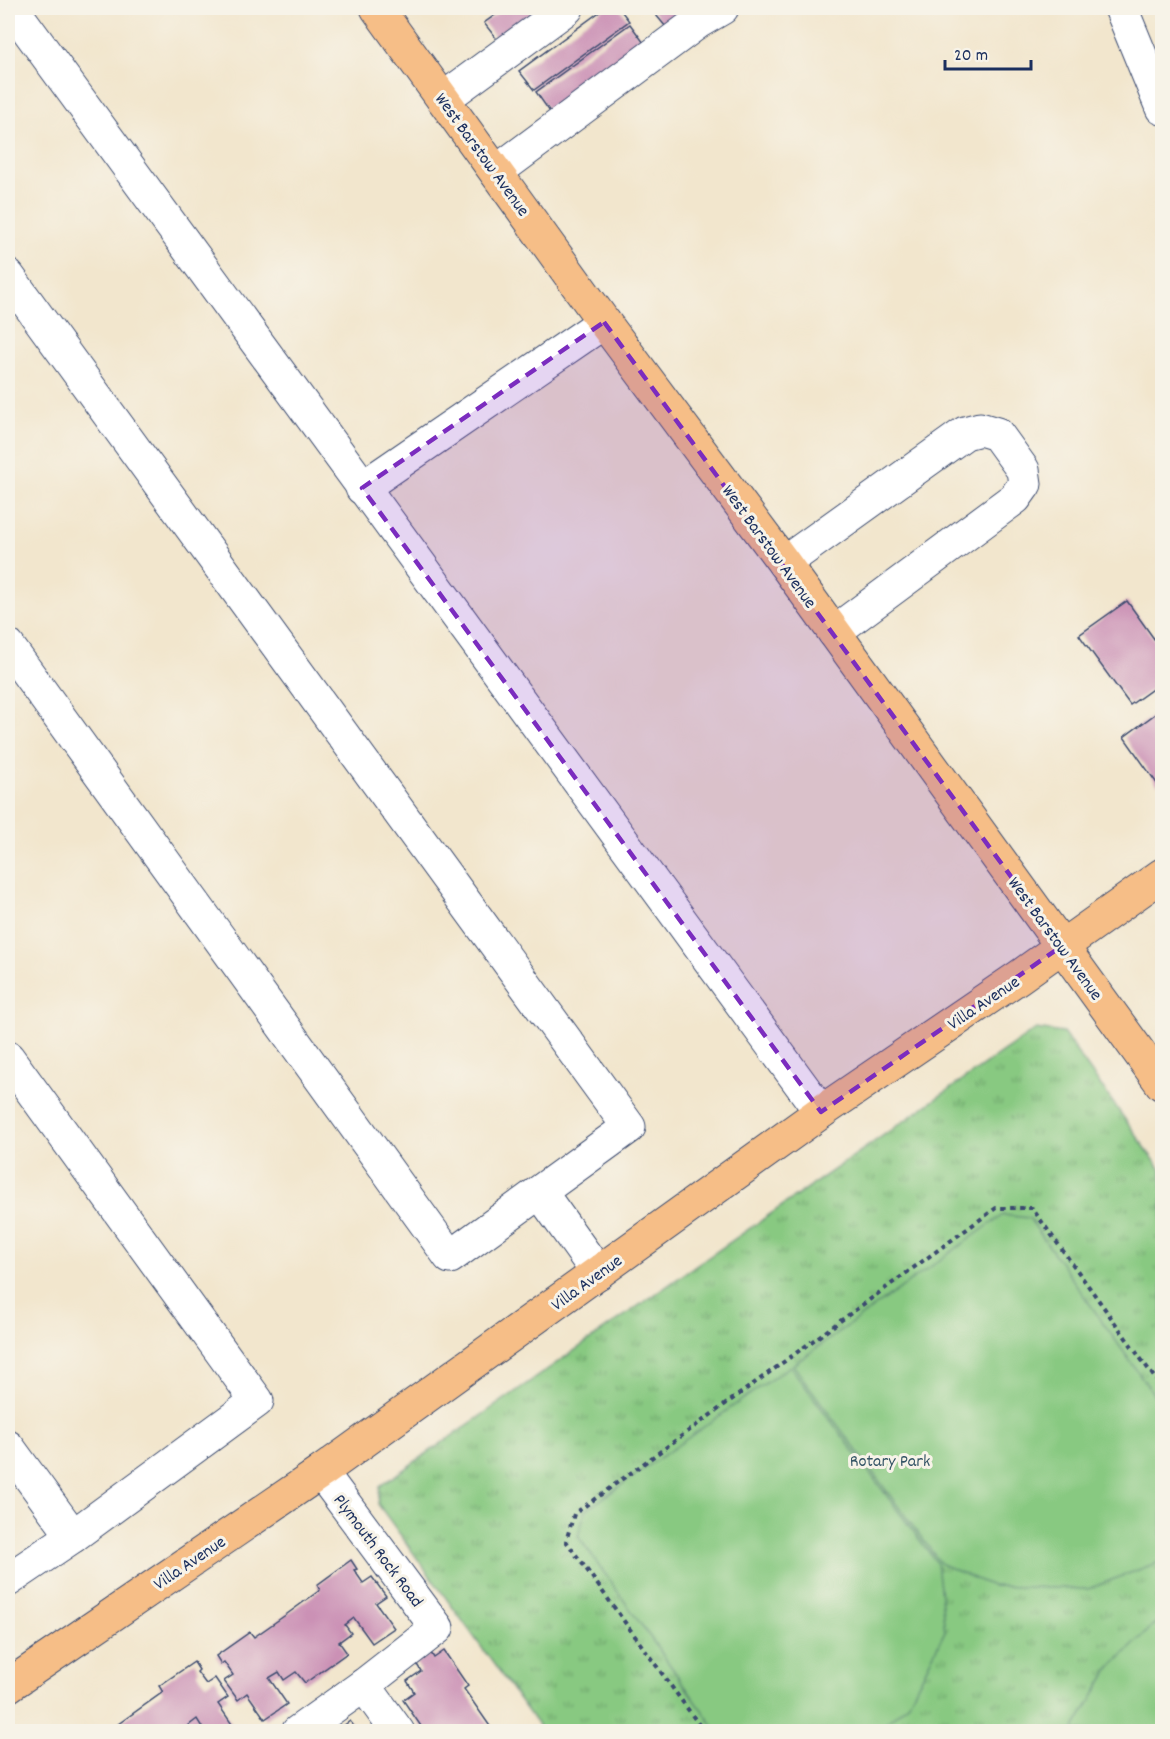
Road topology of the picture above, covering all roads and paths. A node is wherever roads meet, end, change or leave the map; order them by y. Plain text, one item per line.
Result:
1 (12, 8) edge
2 (377, 8) edge
3 (567, 8) edge
4 (722, 8) edge
5 (1121, 8) edge
6 (443, 99) junction
7 (1162, 108) edge
8 (496, 172) junction
9 (8, 276) edge
10 (604, 322) junction
11 (362, 488) junction
12 (784, 563) junction
13 (834, 632) junction
14 (8, 646) edge
15 (1162, 875) edge
16 (1062, 946) junction
17 (8, 1058) edge
18 (1162, 1084) edge
19 (19, 1098) edge
20 (821, 1112) junction
21 (540, 1192) junction
22 (598, 1273) junction
23 (1162, 1388) edge
24 (8, 1447) edge
25 (321, 1472) junction
26 (73, 1536) junction
27 (8, 1580) edge
28 (364, 1685) junction
29 (8, 1686) edge
30 (700, 1726) dead end
31 (298, 1731) edge
32 (398, 1731) edge

1 - 11 street
2 - 6 main road, West Barstow Avenue
3 - 6 street
4 - 8 street
5 - 7 street
6 - 8 main road, West Barstow Avenue
8 - 10 main road, West Barstow Avenue
9 - 21 street
10 - 11 street
10 - 12 main road, West Barstow Avenue
11 - 20 street
12 - 13 main road, West Barstow Avenue
12 - 13 street
13 - 16 main road, West Barstow Avenue
14 - 21 street
15 - 16 main road, Villa Avenue
16 - 18 main road, West Barstow Avenue
16 - 20 main road, Villa Avenue
17 - 19 street
19 - 26 street
20 - 22 main road, Villa Avenue
21 - 22 street
22 - 25 main road, Villa Avenue
23 - 30 path
24 - 26 street
25 - 28 street, Plymouth Rock Road
25 - 29 main road, Villa Avenue
26 - 27 street
28 - 31 street
28 - 32 street

